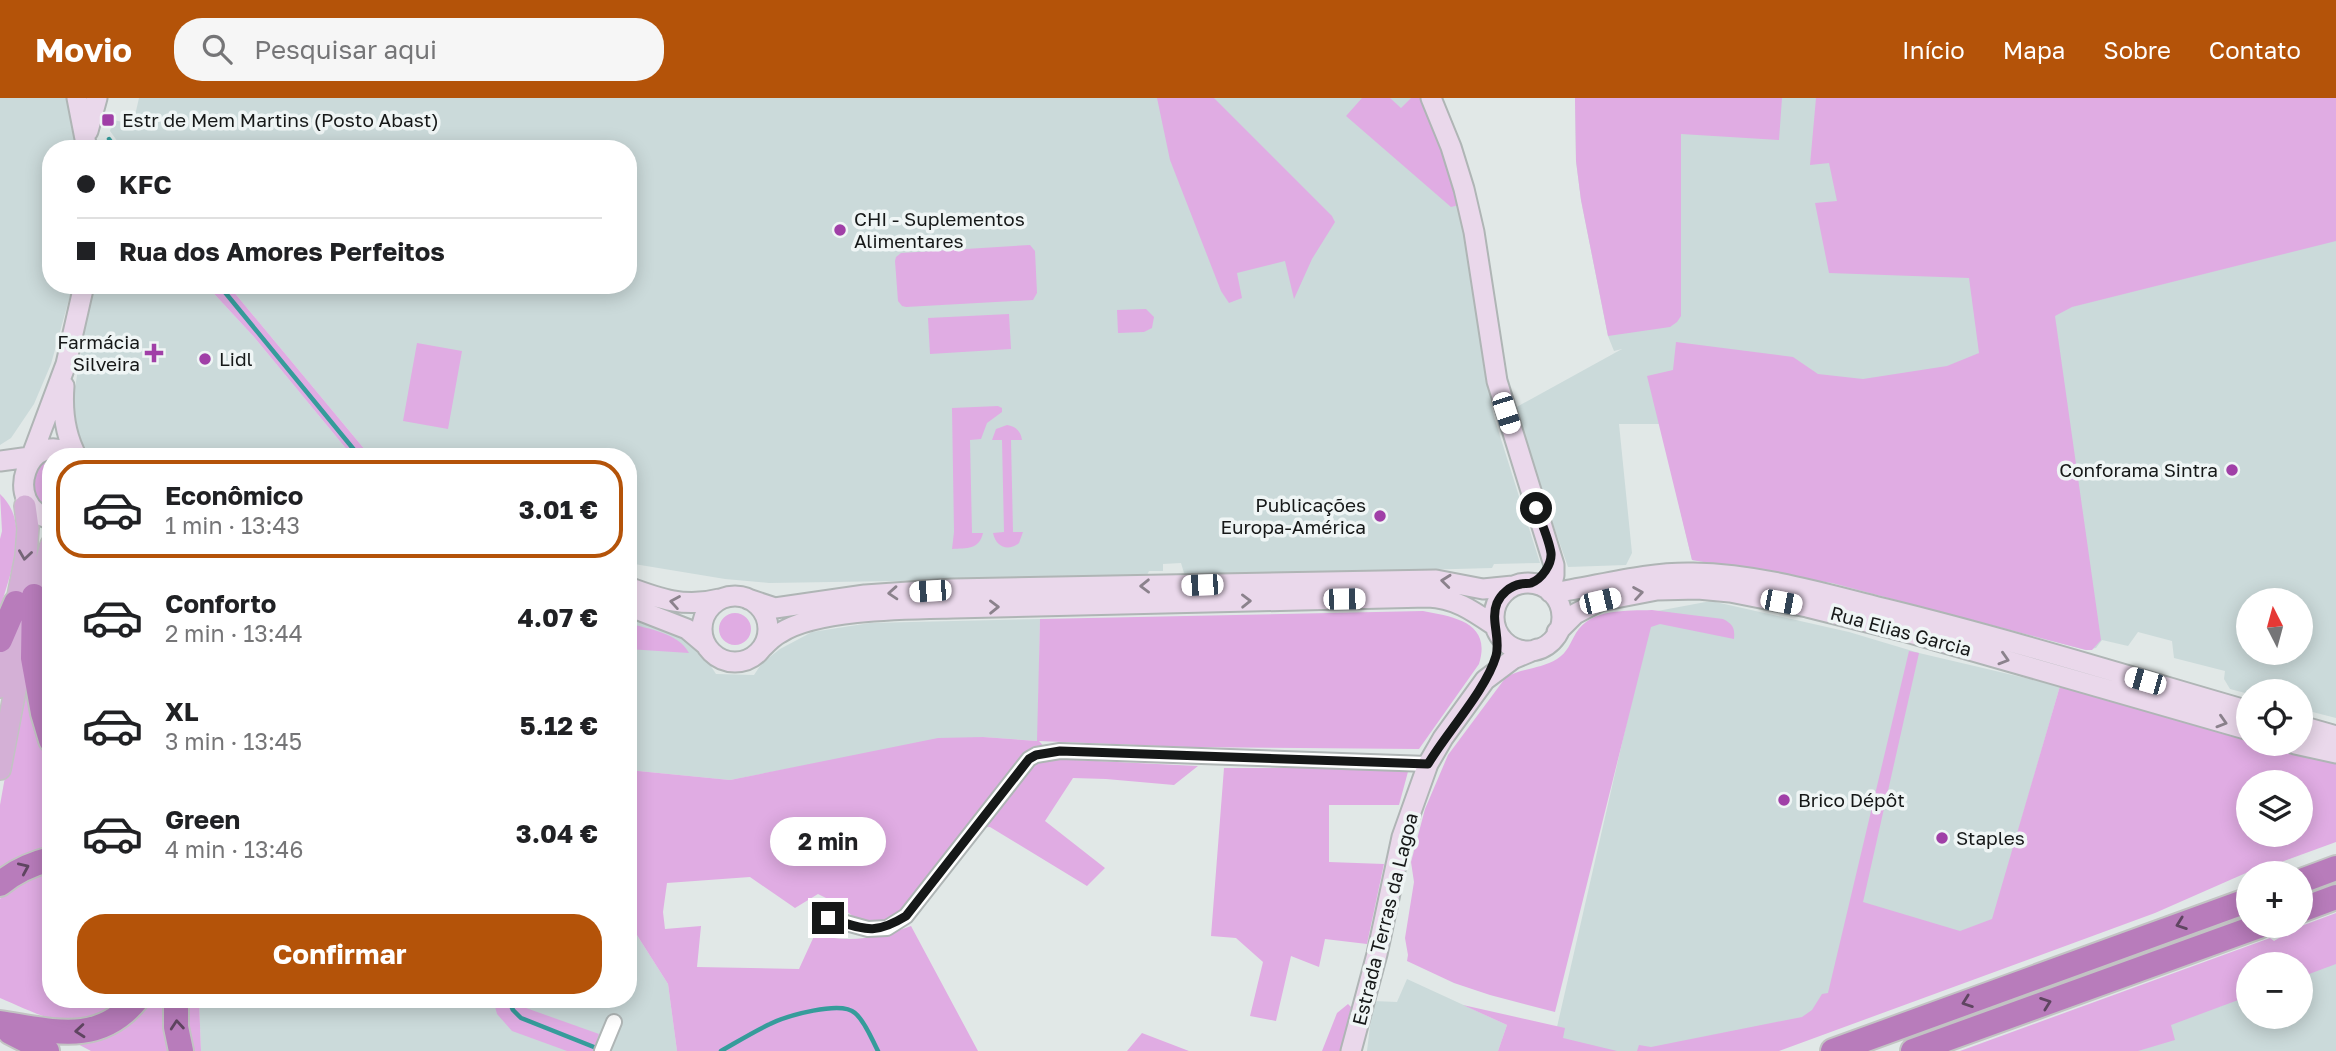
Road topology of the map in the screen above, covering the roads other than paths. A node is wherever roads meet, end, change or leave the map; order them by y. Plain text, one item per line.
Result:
1 (77, 98) edge
2 (97, 98) edge
3 (1431, 98) edge
4 (86, 140) edge
5 (88, 140) edge
6 (82, 294) edge
7 (66, 364) junction
8 (72, 448) edge
9 (42, 452) edge
10 (31, 456) junction
11 (0, 461) edge
12 (3, 486) dead end
13 (22, 502) junction
14 (42, 516) edge
15 (1553, 560) junction
16 (42, 564) edge
17 (1522, 585) junction
18 (1596, 585) junction
19 (637, 590) edge
20 (1551, 592) junction
21 (723, 598) junction
22 (748, 599) junction
23 (25, 600) junction
24 (637, 610) edge
25 (1496, 627) junction
26 (1557, 632) junction
27 (0, 640) edge
28 (706, 646) junction
29 (763, 647) junction
30 (1537, 649) junction
31 (1485, 681) junction
32 (0, 687) edge
33 (2236, 707) edge
34 (42, 708) edge
35 (2236, 726) edge
36 (2313, 729) edge
37 (2336, 736) edge
38 (2313, 748) edge
39 (2336, 753) edge
40 (1428, 764) junction
41 (0, 769) edge
42 (42, 862) edge
43 (2336, 868) edge
44 (2313, 876) edge
45 (0, 884) edge
46 (2336, 897) edge
47 (2236, 905) edge
48 (2313, 906) edge
49 (828, 918) dead end
50 (2236, 934) edge
51 (128, 1008) edge
52 (176, 1008) edge
53 (0, 1025) edge
54 (612, 1027) dead end
55 (47, 1051) edge
56 (181, 1051) edge
57 (602, 1051) edge
58 (1351, 1051) edge
59 (1832, 1051) edge
60 (1913, 1051) edge

1 - 4 street
2 - 5 street
3 - 15 street
6 - 7 street
7 - 8 street
7 - 10 street
9 - 10 street
10 - 11 street
10 - 13 street
12 - 13 street
13 - 14 street
13 -> 23 main road
15 - 17 street
15 - 18 street
15 - 20 street
16 - 23 main road
17 - 20 street
17 -> 22 street
17 - 25 street
18 - 20 street, Rua Elias Garcia
18 - 33 street, Rua Elias Garcia
21 -> 19 street
20 - 26 street
21 - 22 street
21 - 28 street
22 - 29 street
23 - 27 highway
23 - 32 main road
23 - 34 highway
23 - 41 main road
24 - 28 street
29 -> 25 street
25 - 30 street
25 - 31 street, Estrada Terras da Lagoa
26 - 30 street
26 -> 35 street, Rua Elias Garcia
28 - 29 street
30 - 31 street, Estrada Terras da Lagoa
31 - 40 street, Estrada Terras da Lagoa
36 - 37 street
38 - 39 street
40 - 49 street
40 - 58 street, Estrada Terras da Lagoa
45 -> 42 highway
43 - 44 highway
46 - 48 highway
47 -> 59 highway
60 -> 50 highway
51 -> 53 highway
56 -> 52 highway
53 - 55 highway
54 - 57 street

